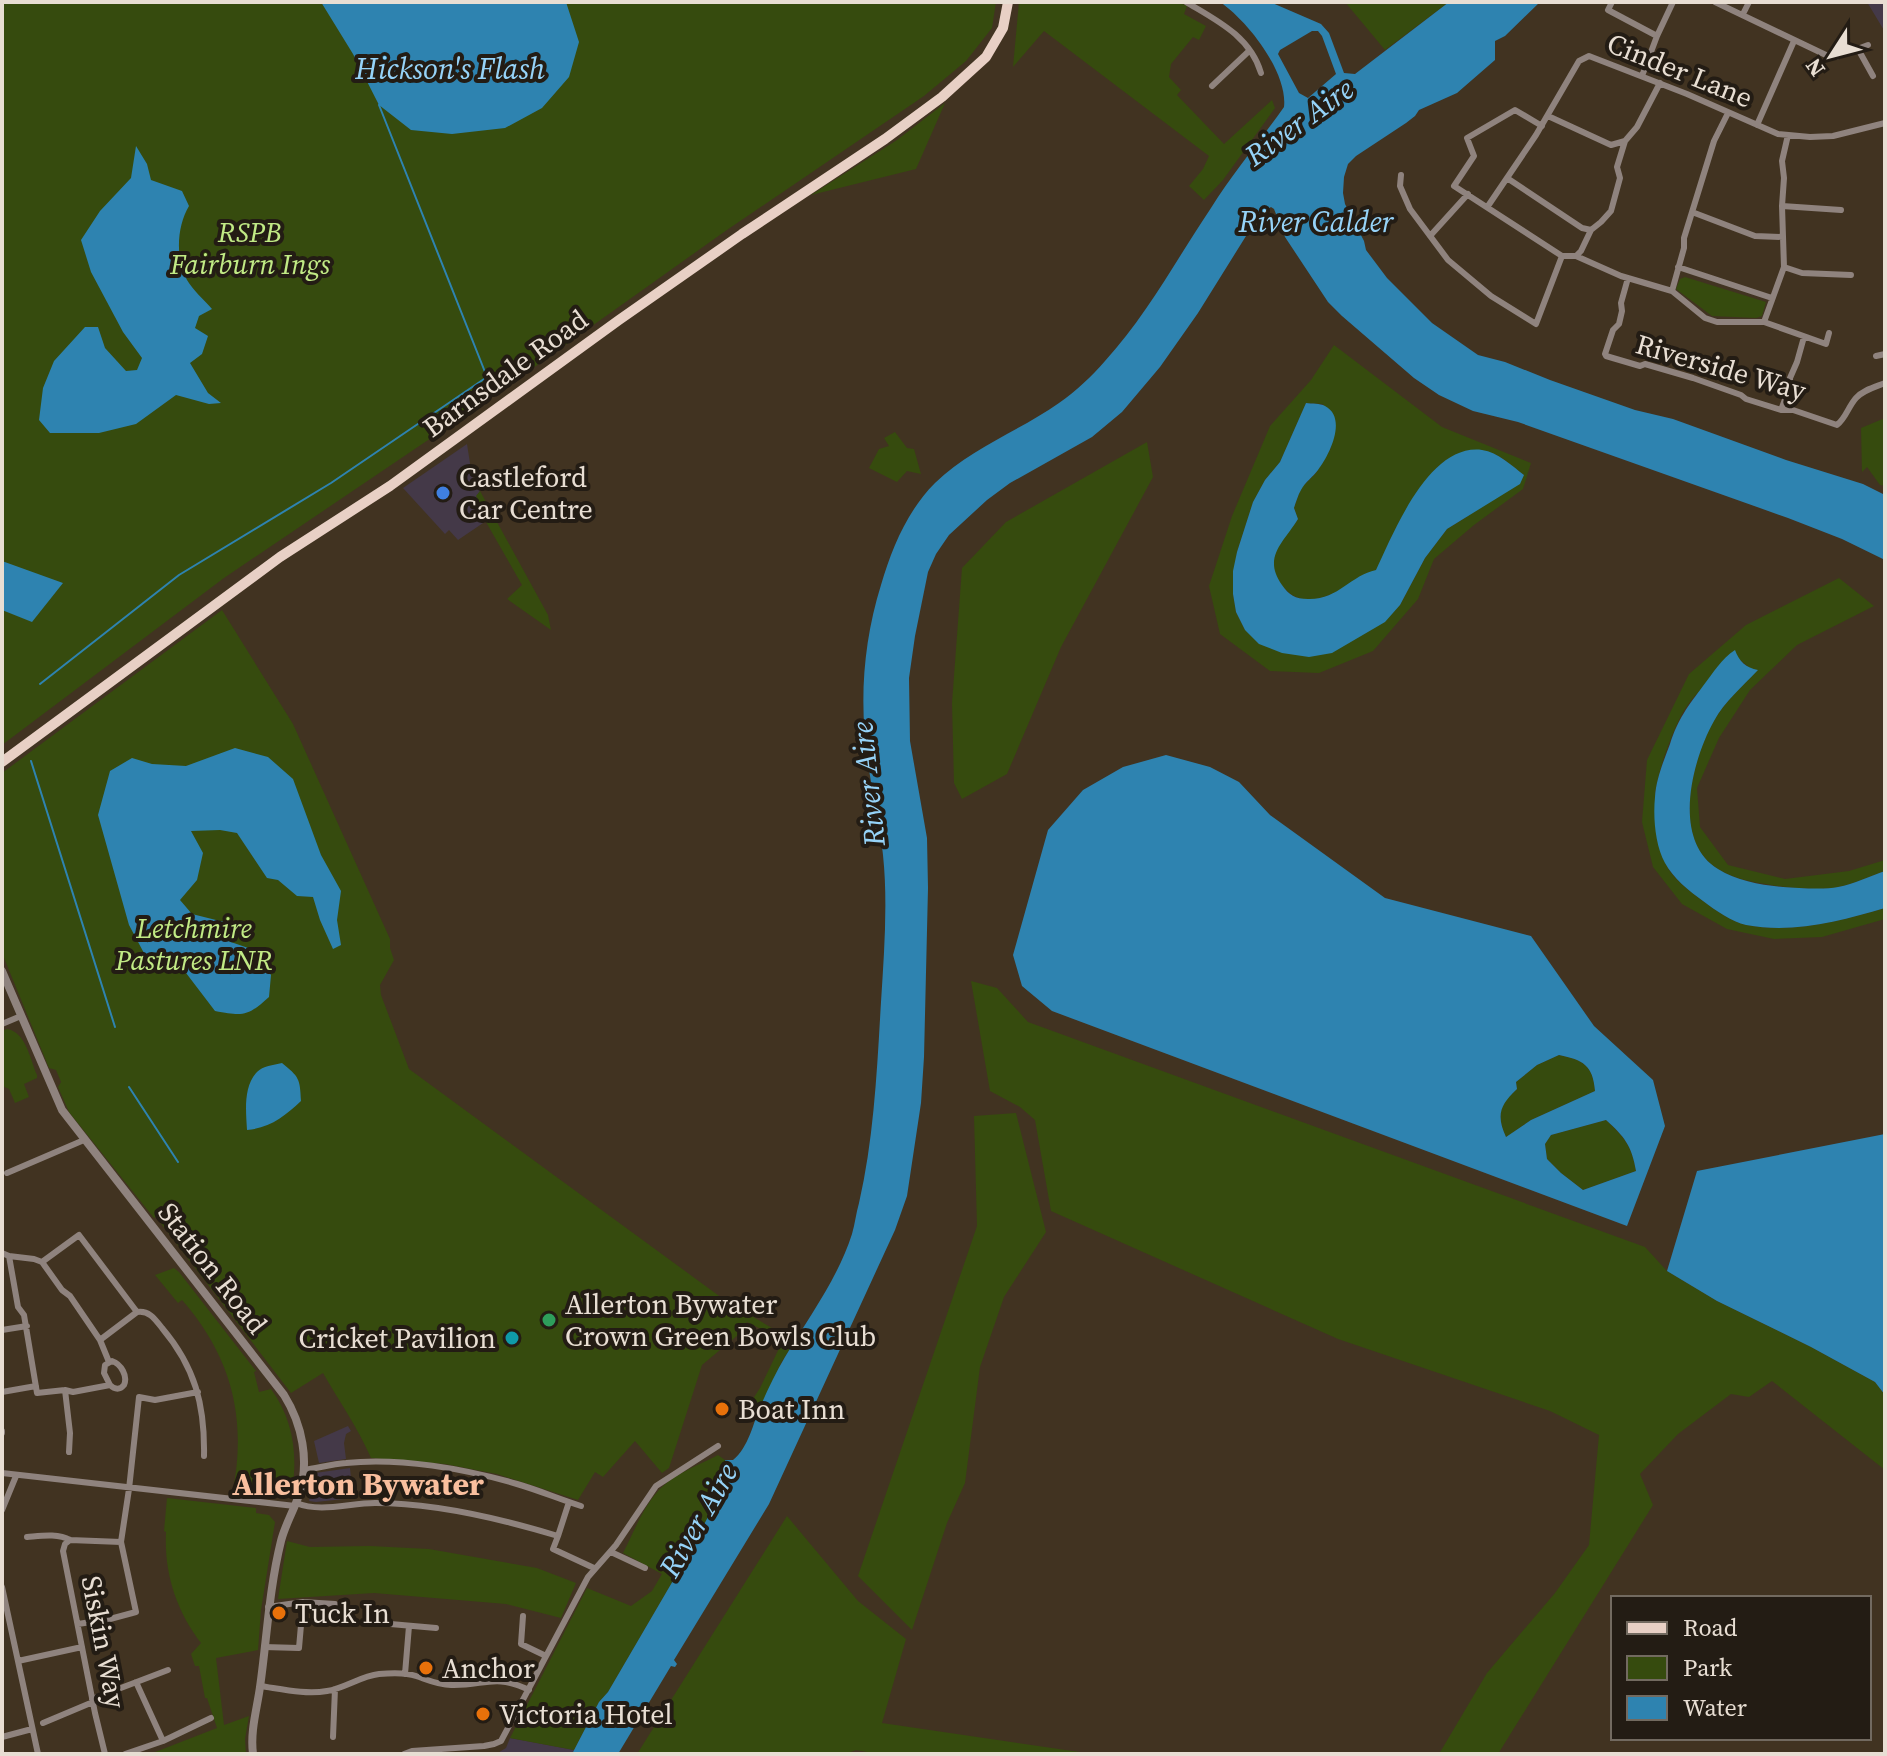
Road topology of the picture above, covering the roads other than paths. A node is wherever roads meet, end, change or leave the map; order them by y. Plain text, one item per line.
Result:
1 (1008, 2) edge
2 (1186, 2) edge
3 (1612, 2) edge
4 (1673, 2) edge
5 (1715, 2) edge
6 (1749, 2) edge
7 (1743, 14) junction
8 (1657, 36) junction
9 (1794, 41) junction
10 (1868, 45) dead end
11 (1858, 49) junction
12 (1249, 51) junction
13 (1261, 73) dead end
14 (1642, 76) junction
15 (1873, 76) dead end
16 (1660, 83) junction
17 (1212, 86) dead end
18 (1728, 113) junction
19 (1548, 116) junction
20 (1885, 123) edge
21 (1757, 125) junction
22 (1542, 126) junction
23 (1788, 135) junction
24 (1625, 141) junction
25 (1401, 175) dead end
26 (1507, 178) junction
27 (1468, 194) junction
28 (1488, 206) junction
29 (1782, 206) junction
30 (1841, 210) dead end
31 (1692, 212) junction
32 (1591, 230) junction
33 (1430, 236) junction
34 (1783, 237) junction
35 (1562, 256) junction
36 (1576, 256) junction
37 (1678, 267) junction
38 (1784, 267) junction
39 (1851, 275) dead end
40 (1628, 278) junction
41 (1672, 291) junction
42 (1772, 298) junction
43 (1764, 322) junction
44 (1829, 333) dead end
45 (1804, 337) junction
46 (1885, 354) edge
47 (1876, 356) dead end
48 (1885, 383) edge
49 (1781, 410) junction
50 (2, 762) edge
51 (2, 971) edge
52 (21, 1016) junction
53 (2, 1024) edge
54 (84, 1140) junction
55 (7, 1173) dead end
56 (6, 1254) edge
57 (42, 1262) junction
58 (137, 1312) junction
59 (27, 1326) junction
60 (2, 1330) edge
61 (100, 1340) junction
62 (109, 1362) junction
63 (110, 1385) junction
64 (124, 1385) junction
65 (37, 1390) junction
66 (65, 1390) junction
67 (2, 1392) edge
68 (198, 1392) junction
69 (139, 1397) junction
70 (718, 1446) dead end
71 (69, 1452) dead end
72 (204, 1456) dead end
73 (304, 1470) junction
74 (2, 1473) edge
75 (16, 1476) junction
76 (129, 1489) junction
77 (569, 1502) junction
78 (295, 1504) junction
79 (581, 1506) dead end
80 (2, 1510) edge
81 (558, 1536) junction
82 (27, 1537) dead end
83 (70, 1540) junction
84 (121, 1542) junction
85 (611, 1552) junction
86 (594, 1568) junction
87 (645, 1568) dead end
88 (2, 1587) edge
89 (3, 1595) edge
90 (303, 1602) junction
91 (335, 1604) dead end
92 (268, 1607) junction
93 (523, 1616) dead end
94 (379, 1623) dead end
95 (78, 1624) junction
96 (409, 1626) junction
97 (436, 1628) dead end
98 (82, 1647) junction
99 (264, 1647) junction
100 (546, 1656) junction
101 (18, 1661) junction
102 (168, 1670) dead end
103 (405, 1674) junction
104 (136, 1682) junction
105 (260, 1686) junction
106 (335, 1689) junction
107 (529, 1690) junction
108 (92, 1700) junction
109 (211, 1718) dead end
110 (43, 1723) dead end
111 (32, 1729) junction
112 (2, 1737) edge
113 (333, 1737) dead end
114 (163, 1741) junction
115 (38, 1754) edge
116 (105, 1754) edge
117 (125, 1754) edge
118 (253, 1754) edge
119 (404, 1754) edge

1 - 50 main road, Barnsdale Road
2 - 12 street
3 - 8 street
4 - 8 street
5 - 7 street
6 - 7 street
7 - 9 street
8 - 14 street
9 - 11 street
9 - 21 street
10 - 11 street
11 - 15 street
12 - 13 street
12 - 17 street
14 - 16 street, Cinder Lane
14 - 19 street, Cinder Lane
16 - 18 street, Cinder Lane
16 - 24 street
18 - 21 street, Cinder Lane
18 - 31 street
19 - 22 street, Cinder Lane
19 - 24 street
20 - 23 street, Cinder Lane
21 - 23 street, Cinder Lane
22 - 26 street, Cinder Lane
22 - 27 street
23 - 29 street
24 - 32 street
25 - 33 street
26 - 28 street, Cinder Lane
26 - 32 street
27 - 28 street
27 - 33 street
28 - 35 street
29 - 30 street
29 - 34 street
31 - 34 street
31 - 37 street
32 - 36 street
33 - 35 street
34 - 38 street
35 - 36 street
36 - 40 street
37 - 41 street
37 - 42 street
38 - 39 street
38 - 42 street
40 - 41 street
40 - 49 street, Riverside Way
41 - 43 street
42 - 43 street
43 - 45 street
44 - 45 street
45 - 49 street
46 - 47 street
48 - 49 street, Riverside Way
51 - 52 street, Station Road
52 - 53 street
52 - 54 street, Station Road
54 - 55 street
54 - 73 street, Station Road
56 - 57 street
56 - 59 street
57 - 58 street
57 - 61 street
58 - 61 street
58 - 68 street
59 - 60 street
59 - 65 street
61 - 62 street
62 - 63 street
62 - 64 street
63 - 64 street
63 - 66 street
64 - 69 street
65 - 66 street
65 - 67 street
66 - 71 street
68 - 69 street
68 - 72 street
69 - 76 street
70 - 85 street
73 - 77 street
73 - 78 street, Station Road
74 - 75 street
75 - 76 street
75 - 80 street
76 - 78 street
76 - 84 street
77 - 79 street
77 - 81 street
78 - 81 street
78 - 92 street, Station Road
81 - 86 street
82 - 83 street
83 - 84 street
83 - 95 street, Siskin Way
84 - 95 street
85 - 86 street
85 - 87 street
86 - 100 street
88 - 89 street
89 - 101 street
90 - 91 street
90 - 92 street
90 - 99 street
92 - 99 street, Station Road
93 - 100 street
94 - 96 street
95 - 98 street, Siskin Way
96 - 97 street
96 - 103 street
98 - 101 street
98 - 108 street, Siskin Way
99 - 105 street, Station Road
100 - 107 street
101 - 111 street
102 - 104 street
103 - 106 street
103 - 107 street
104 - 108 street
104 - 114 street
105 - 106 street
105 - 118 street, Station Road
106 - 113 street
107 - 119 street
108 - 110 street
108 - 116 street, Siskin Way
109 - 114 street
111 - 112 street
111 - 115 street
114 - 117 street

